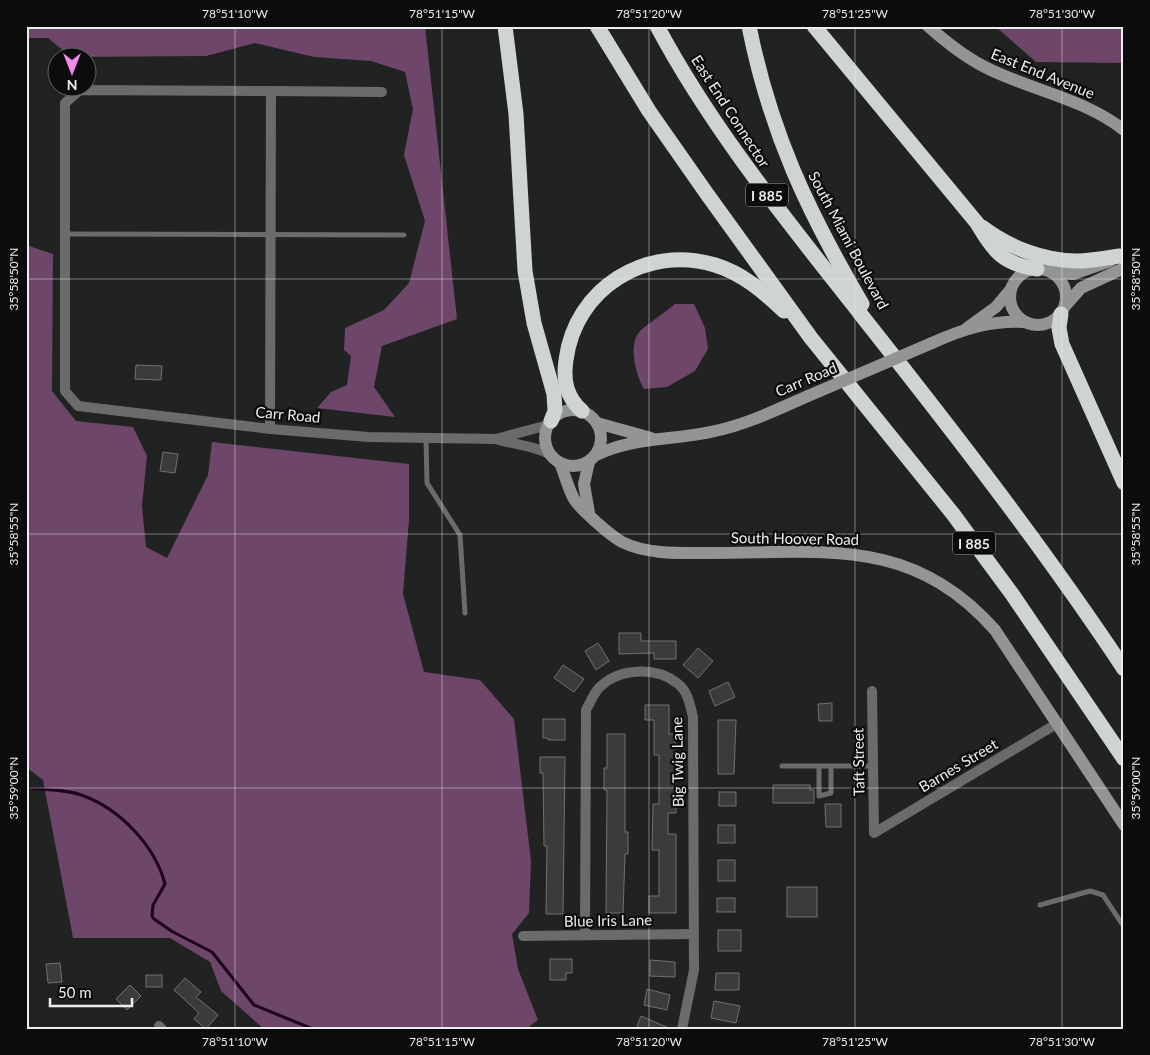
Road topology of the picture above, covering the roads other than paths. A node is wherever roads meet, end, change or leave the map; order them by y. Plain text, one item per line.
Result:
1 (505, 26) edge
2 (597, 26) edge
3 (657, 26) edge
4 (749, 26) edge
5 (814, 26) edge
6 (928, 26) edge
7 (271, 91) junction
8 (382, 92) dead end
9 (1124, 130) edge
10 (977, 223) junction
11 (65, 234) junction
12 (271, 235) junction
13 (404, 235) dead end
14 (1122, 263) edge
15 (1044, 270) junction
16 (1011, 289) junction
17 (1063, 310) junction
18 (1025, 322) junction
19 (967, 328) junction
20 (811, 338) junction
21 (891, 353) junction
22 (582, 411) junction
23 (549, 423) junction
24 (597, 423) junction
25 (270, 429) junction
26 (651, 438) junction
27 (496, 439) junction
28 (426, 440) junction
29 (550, 454) junction
30 (592, 459) junction
31 (560, 464) junction
32 (1124, 483) edge
33 (589, 514) junction
34 (465, 614) dead end
35 (1124, 669) edge
36 (872, 691) dead end
37 (1058, 723) junction
38 (1124, 759) edge
39 (782, 766) dead end
40 (819, 766) junction
41 (831, 766) junction
42 (873, 766) junction
43 (1124, 825) edge
44 (874, 833) joint
45 (1040, 905) dead end
46 (1124, 926) edge
47 (694, 934) junction
48 (585, 935) junction
49 (523, 936) dead end
50 (682, 1029) edge

1 - 23 highway
2 - 20 highway, I 885
3 - 21 highway, East End Connector / I 885
4 - 21 highway, South Miami Boulevard
5 - 10 highway
6 - 9 street, East End Avenue
7 - 8 street
7 - 11 street
7 - 12 street
10 - 14 highway
10 - 15 highway
11 - 12 lane
11 - 25 street, Carr Road
12 - 13 lane
12 - 25 street
14 - 15 street
14 - 17 street
15 - 16 street
15 - 17 street
16 - 18 street
16 - 19 street, Carr Road
17 - 18 street
17 - 32 highway
18 - 19 street, Carr Road
19 - 26 street, Carr Road, bridge
20 - 22 highway
20 - 38 highway, I 885
21 - 35 highway, I 885
22 - 23 street
22 - 24 street
23 - 27 street, Carr Road
23 - 29 street
24 - 26 street, Carr Road
24 - 30 street
25 - 28 street, Carr Road
26 - 30 street, Carr Road
27 - 28 street, Carr Road
27 - 29 street, Carr Road
28 - 34 lane
29 - 31 street
30 - 31 street
30 - 33 street
31 - 33 street, South Hoover Road
33 - 37 street, South Hoover Road
36 - 42 street, Taft Street
37 - 43 street, South Hoover Road
37 - 44 street, Barnes Street
39 - 40 lane
40 - 41 lane
40 - 41 lane
41 - 42 lane
42 - 44 street, Taft Street
45 - 46 lane
47 - 48 street, Blue Iris Lane
47 - 48 street, Big Twig Lane
47 - 50 street, Big Twig Lane
48 - 49 street, Blue Iris Lane

